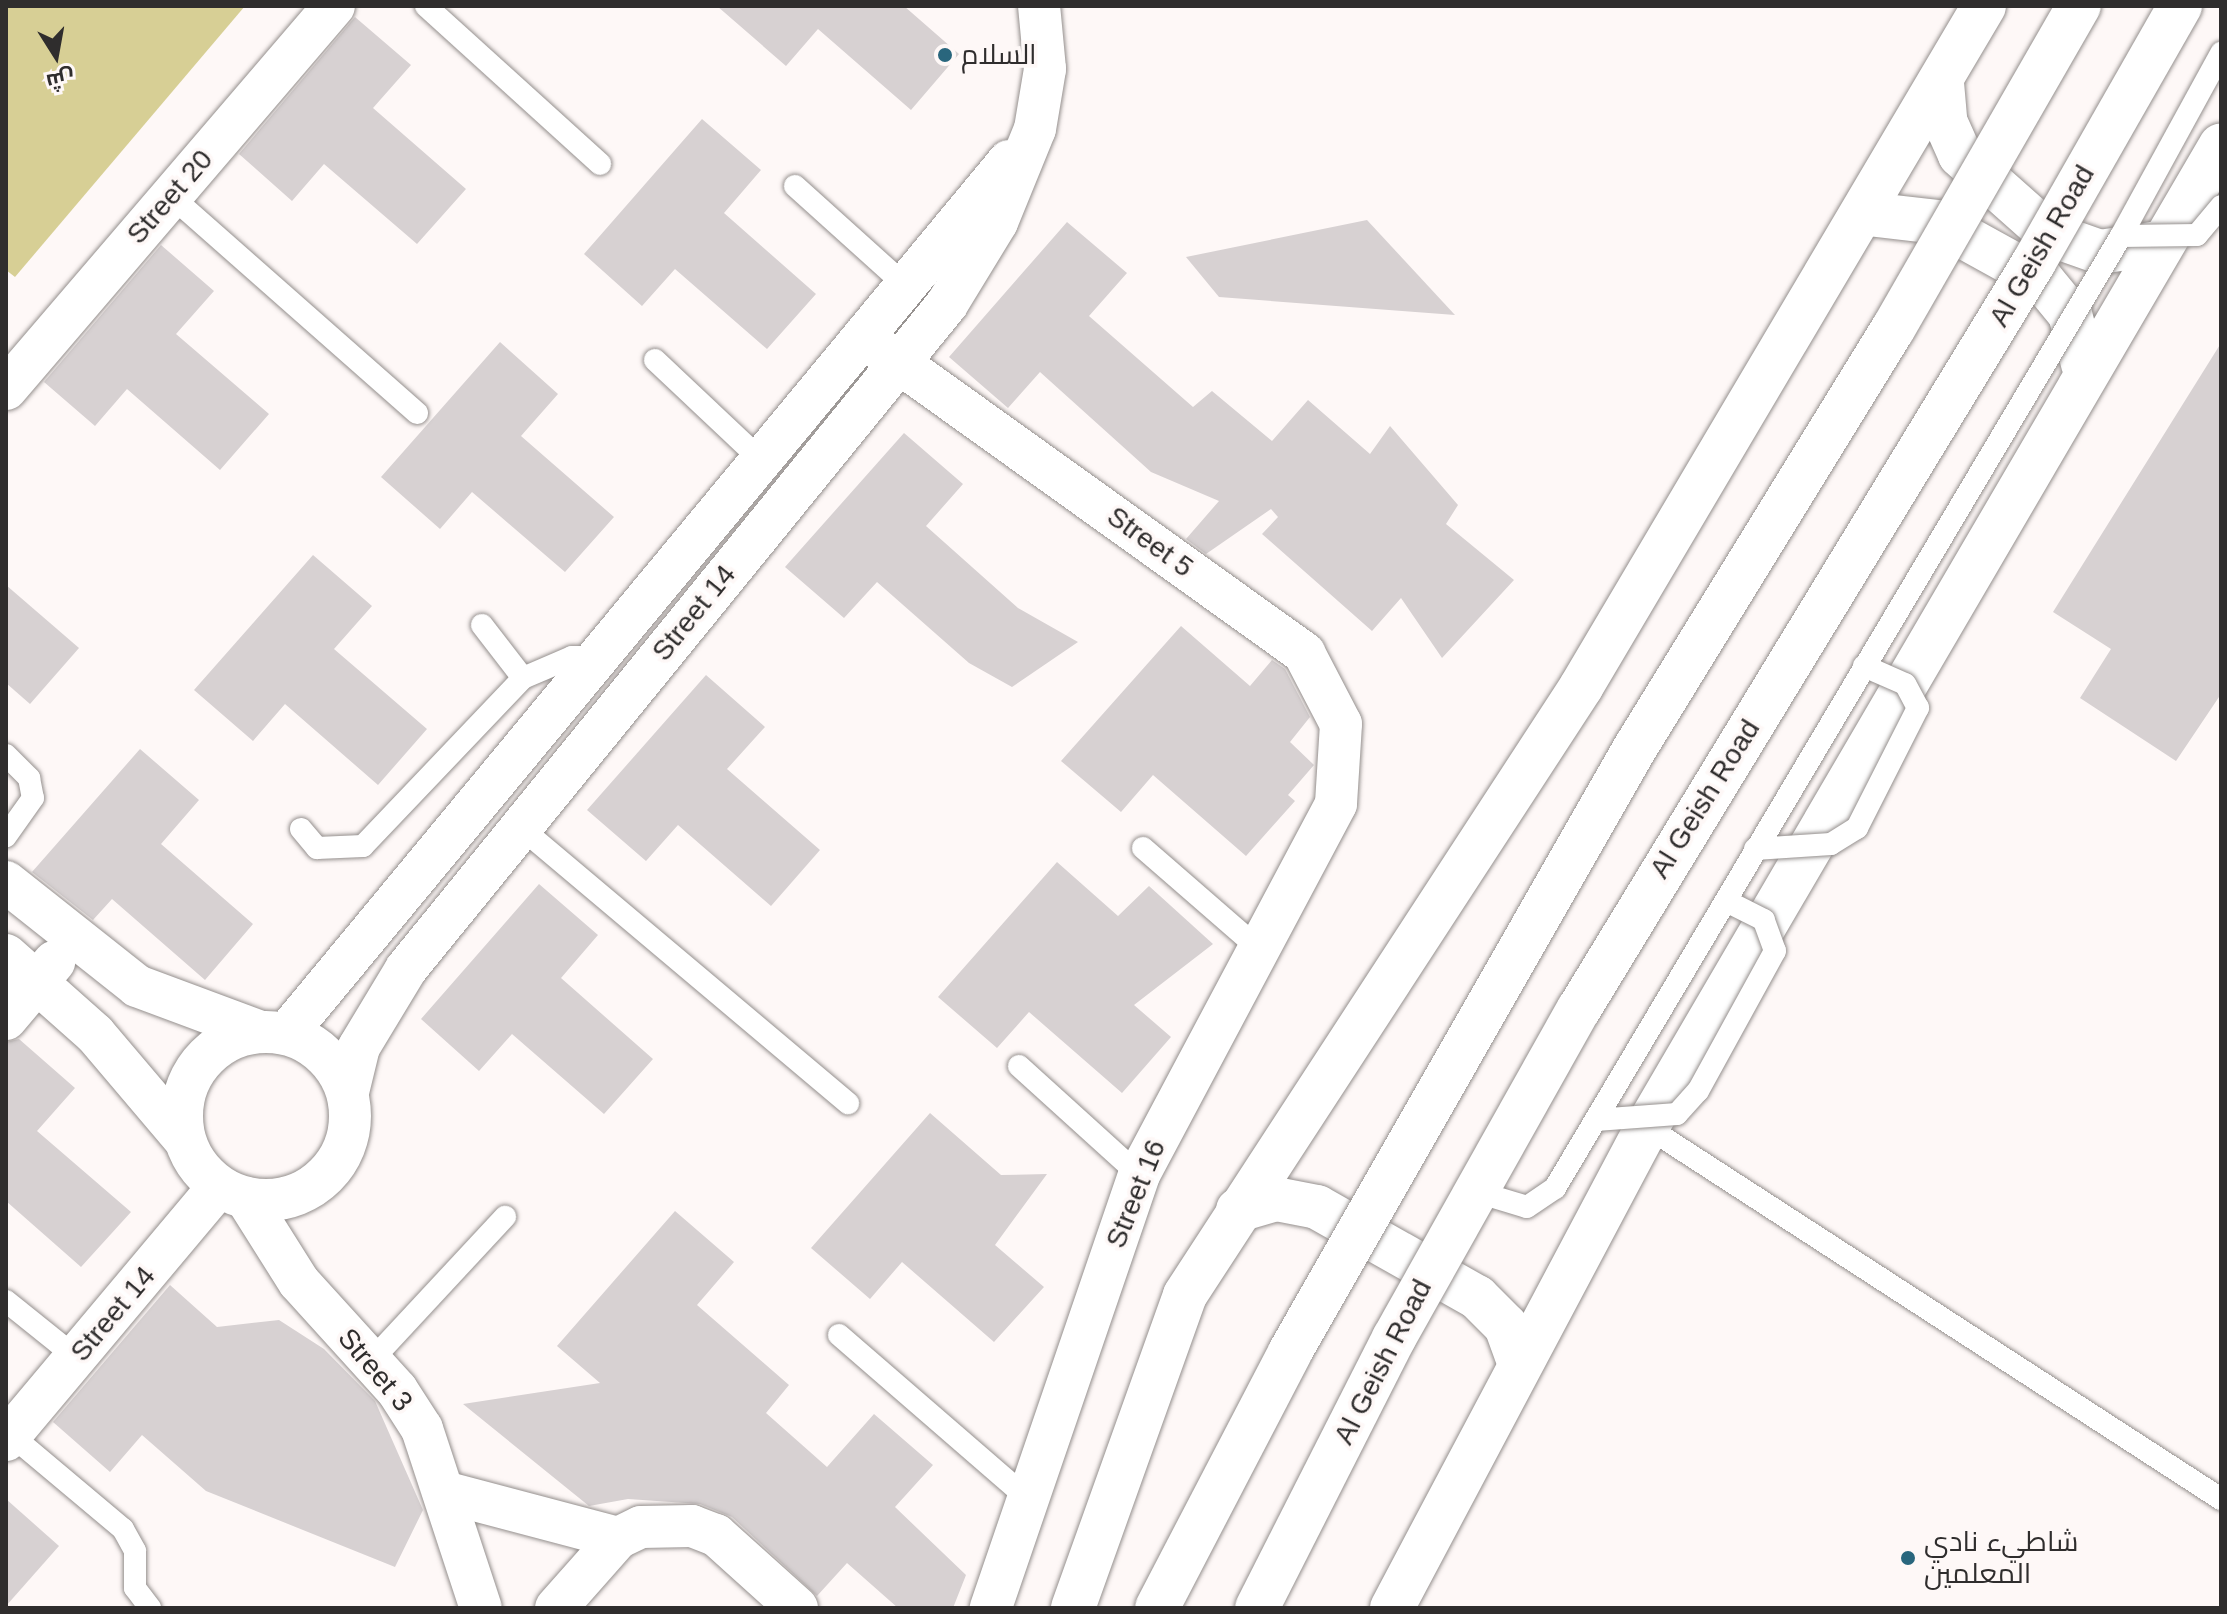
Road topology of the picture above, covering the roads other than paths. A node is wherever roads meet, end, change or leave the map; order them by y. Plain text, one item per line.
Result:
1 (334, 6) edge
2 (426, 6) edge
3 (1039, 6) edge
4 (1984, 6) edge
5 (2079, 6) edge
6 (2180, 6) edge
7 (2221, 53) edge
8 (1942, 83) junction
9 (1035, 129) junction
10 (2221, 145) edge
11 (600, 164) dead end
12 (795, 186) dead end
13 (171, 196) junction
14 (2221, 206) edge
15 (1868, 214) junction
16 (2121, 236) junction
17 (2169, 237) junction
18 (906, 286) junction
19 (863, 337) junction
20 (655, 360) dead end
21 (897, 361) junction
22 (2082, 379) junction
23 (6, 389) edge
24 (417, 413) dead end
25 (761, 460) junction
26 (482, 625) dead end
27 (598, 657) junction
28 (1864, 666) junction
29 (523, 678) junction
30 (6, 755) edge
31 (1336, 804) joint
32 (520, 827) junction
33 (301, 829) dead end
34 (6, 836) edge
35 (1143, 848) dead end
36 (1755, 849) junction
37 (6, 882) edge
38 (1726, 901) junction
39 (74, 939) junction
40 (1259, 949) junction
41 (6, 955) edge
42 (37, 982) junction
43 (6, 1019) edge
44 (273, 1032) junction
45 (1019, 1066) dead end
46 (348, 1092) junction
47 (848, 1103) dead end
48 (1596, 1120) junction
49 (1647, 1127) junction
50 (184, 1139) junction
51 (1139, 1175) junction
52 (1474, 1191) junction
53 (232, 1192) junction
54 (1238, 1210) junction
55 (505, 1217) dead end
56 (6, 1301) edge
57 (839, 1335) dead end
58 (77, 1358) junction
59 (1518, 1359) junction
60 (371, 1361) junction
61 (8, 1437) edge
62 (448, 1493) junction
63 (1028, 1499) junction
64 (2221, 1499) edge
65 (618, 1538) junction
66 (150, 1608) edge
67 (481, 1608) edge
68 (556, 1608) edge
69 (797, 1608) edge
70 (991, 1608) edge
71 (1073, 1608) edge
72 (1157, 1608) edge
73 (1257, 1608) edge
74 (1392, 1608) edge

1 - 13 street, Street 20
2 - 11 lane
3 - 9 street, Street 14
4 - 8 highway
5 - 72 highway, bridge
6 - 52 highway, Al Geish Road, bridge
7 - 16 lane, bridge
8 - 15 highway
8 - 17 highway
9 - 18 street, Street 14
9 - 21 street, Street 14
10 - 17 highway
12 - 18 lane
13 - 23 street, Street 20
13 - 24 lane
14 - 16 lane, bridge
15 - 22 highway
15 - 54 highway
16 - 28 lane, bridge
17 - 22 highway
18 - 19 street, Street 14
19 - 21 street, Street 5
19 - 25 street, Street 14
20 - 25 lane
21 - 31 street, Street 5
21 - 32 street, Street 14
22 - 49 highway
25 - 27 street, Street 14
26 - 29 lane
27 - 29 lane
27 - 44 street, Street 14
28 - 36 lane, bridge
28 - 36 lane, bridge
29 - 33 lane
30 - 34 lane
31 - 40 street, Street 16
32 - 46 street, Street 14
32 - 47 lane
35 - 40 lane
36 - 38 lane, bridge
37 - 39 street
38 - 48 lane, bridge
38 - 48 lane, bridge
39 - 42 street
39 - 44 street
40 - 51 street, Street 16
41 - 42 street
42 - 43 street
42 - 50 street
44 - 46 street
44 - 50 street
45 - 51 lane
46 - 53 street
48 - 52 lane, bridge
49 - 59 highway
49 - 64 lane
50 - 53 street
51 - 63 street, Street 16
52 - 73 highway, Al Geish Road, bridge
53 - 58 street, Street 14
53 - 60 street, Street 3
54 - 59 highway
54 - 71 highway
55 - 60 lane
56 - 58 lane
57 - 63 lane
58 - 61 street, Street 14
59 - 74 highway
60 - 62 street, Street 3
61 - 66 lane
62 - 65 street
62 - 67 street, Street 3
63 - 70 street, Street 16
65 - 68 street
65 - 69 street

